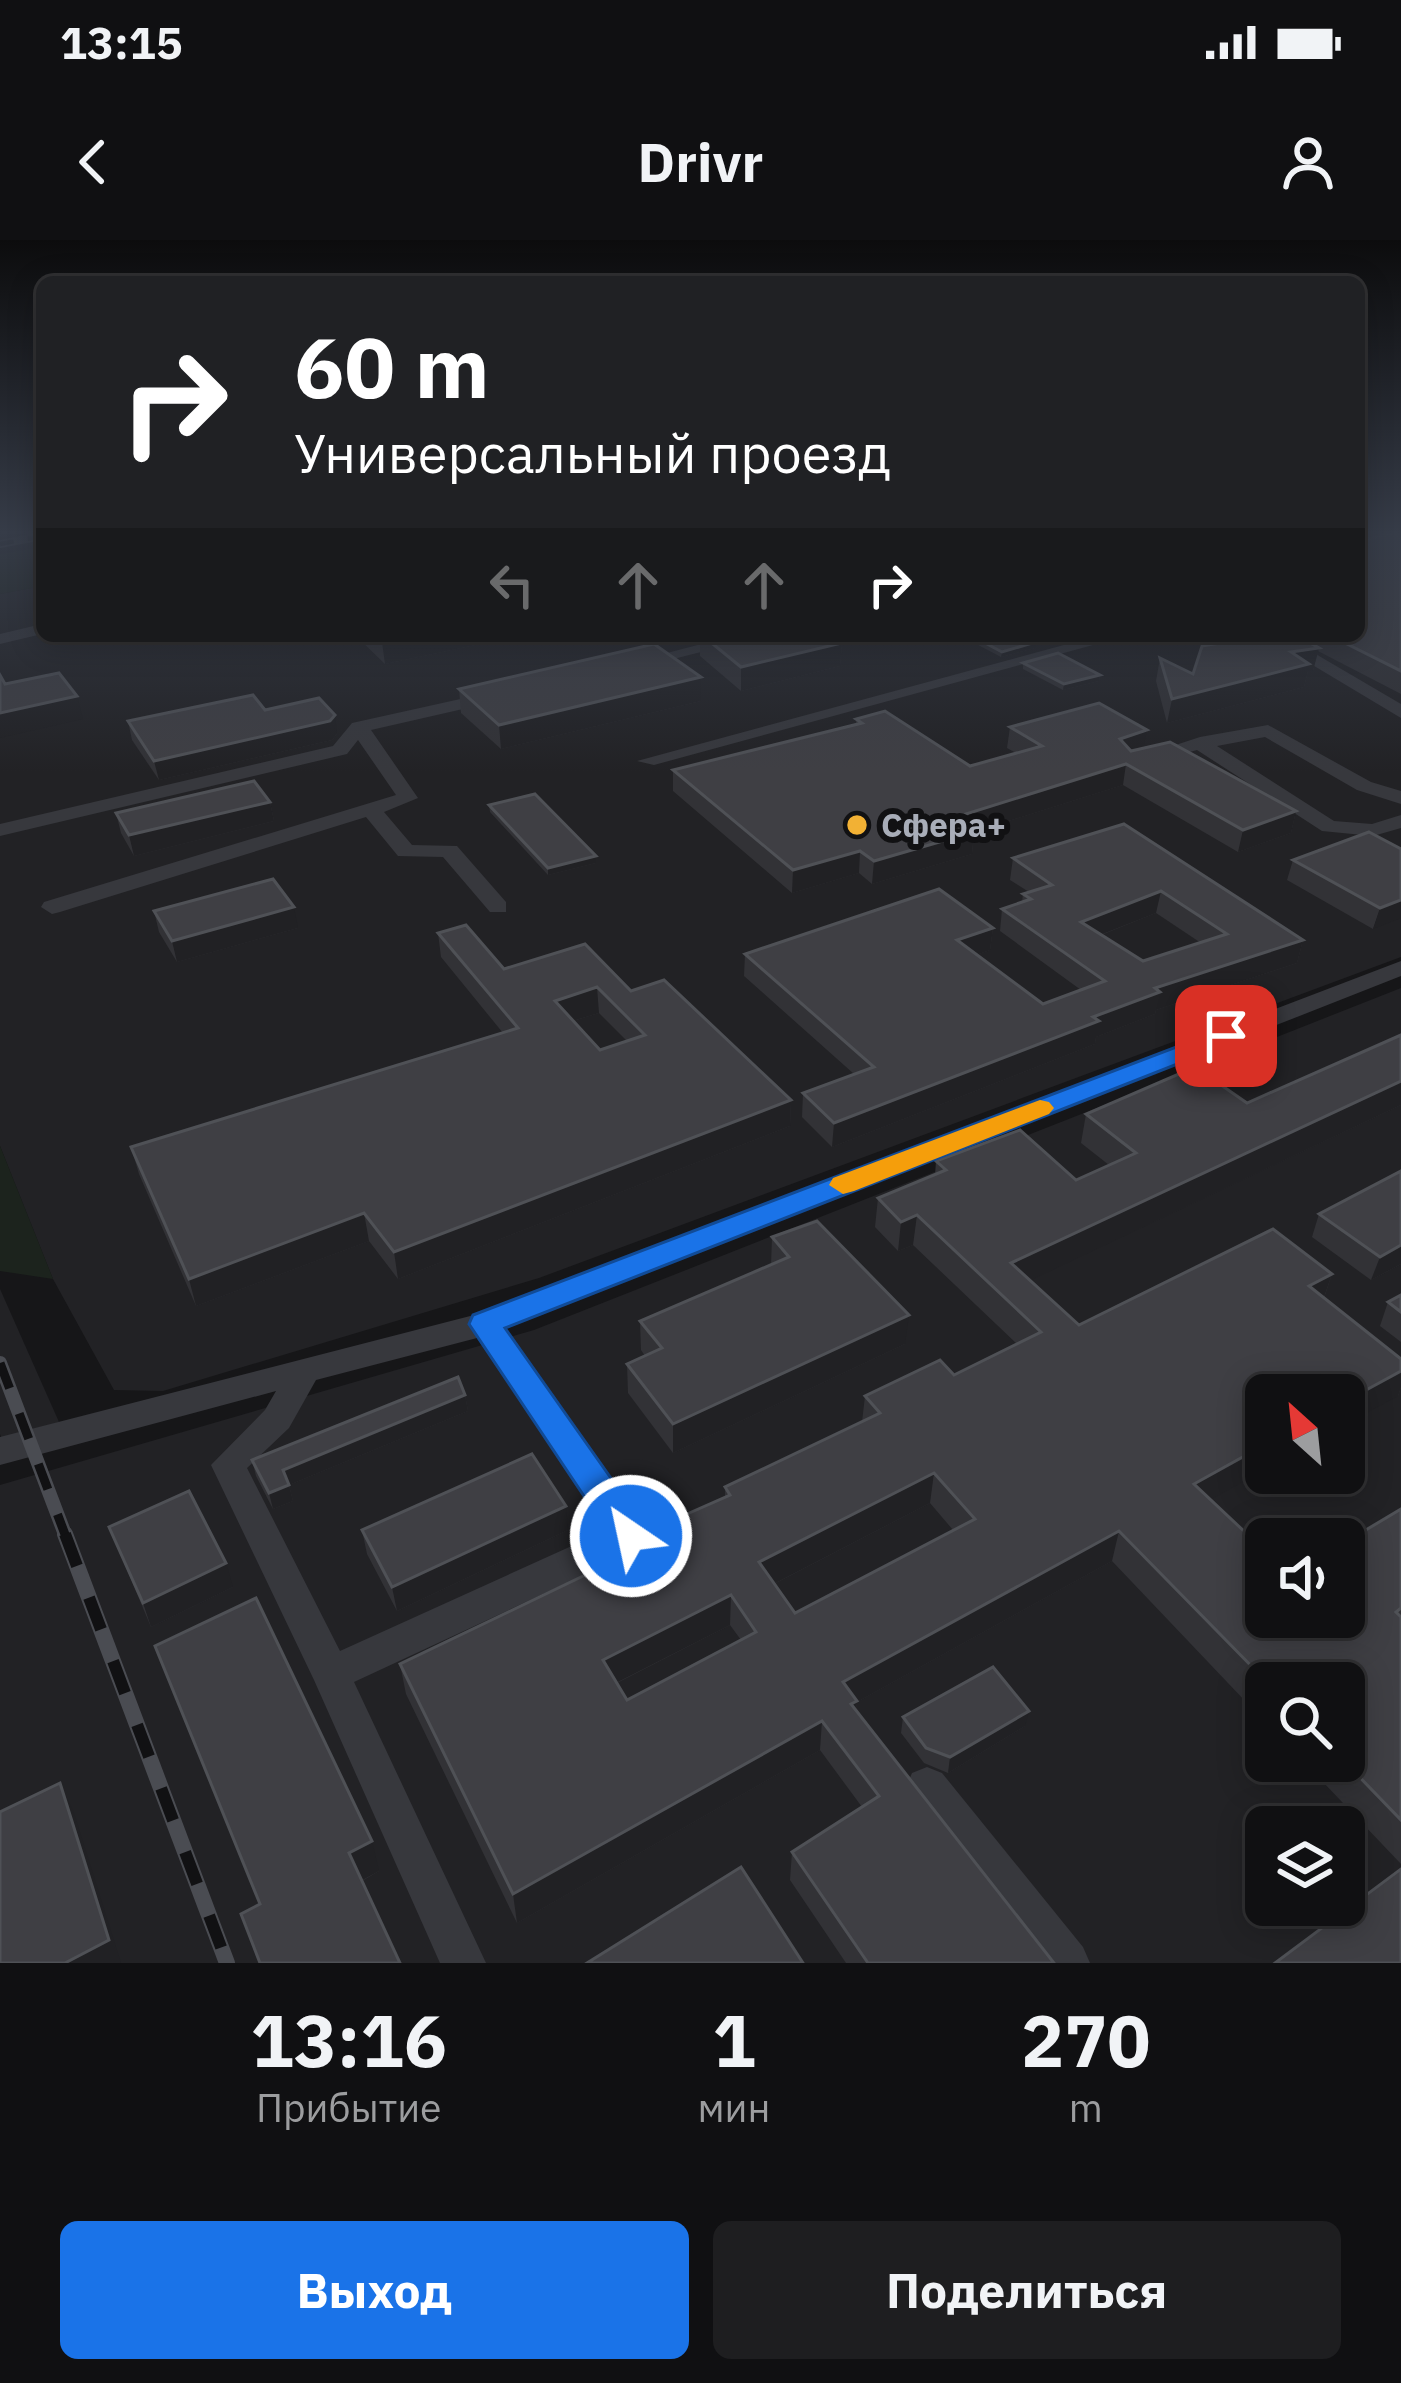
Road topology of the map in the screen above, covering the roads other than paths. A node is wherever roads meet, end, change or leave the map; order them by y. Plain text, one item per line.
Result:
1 (36, 630) edge
2 (0, 639) edge
3 (730, 642) edge
4 (1095, 642) edge
5 (1283, 642) edge
6 (608, 670) edge
7 (517, 691) edge
8 (1401, 712) edge
9 (358, 727) junction
10 (1200, 743) junction
11 (646, 761) dead end
12 (1130, 762) edge
13 (1401, 798) edge
14 (371, 810) junction
15 (1401, 821) edge
16 (0, 830) edge
17 (52, 907) dead end
18 (498, 907) dead end
19 (1401, 968) edge
20 (485, 1324) junction
21 (305, 1371) junction
22 (0, 1451) edge
23 (332, 1674) junction
24 (927, 1786) dead end
25 (463, 1963) edge
26 (1066, 1963) edge

1 - 2 street
3 - 6 street
4 - 11 street
5 - 8 street
7 - 9 street
9 - 14 street
9 - 16 street
10 - 12 street
10 - 13 street
10 - 15 street
14 - 17 street
14 - 18 street
19 - 20 street
20 - 21 street
20 - 23 street
21 - 22 street
21 - 23 street
23 - 25 street
24 - 26 street

